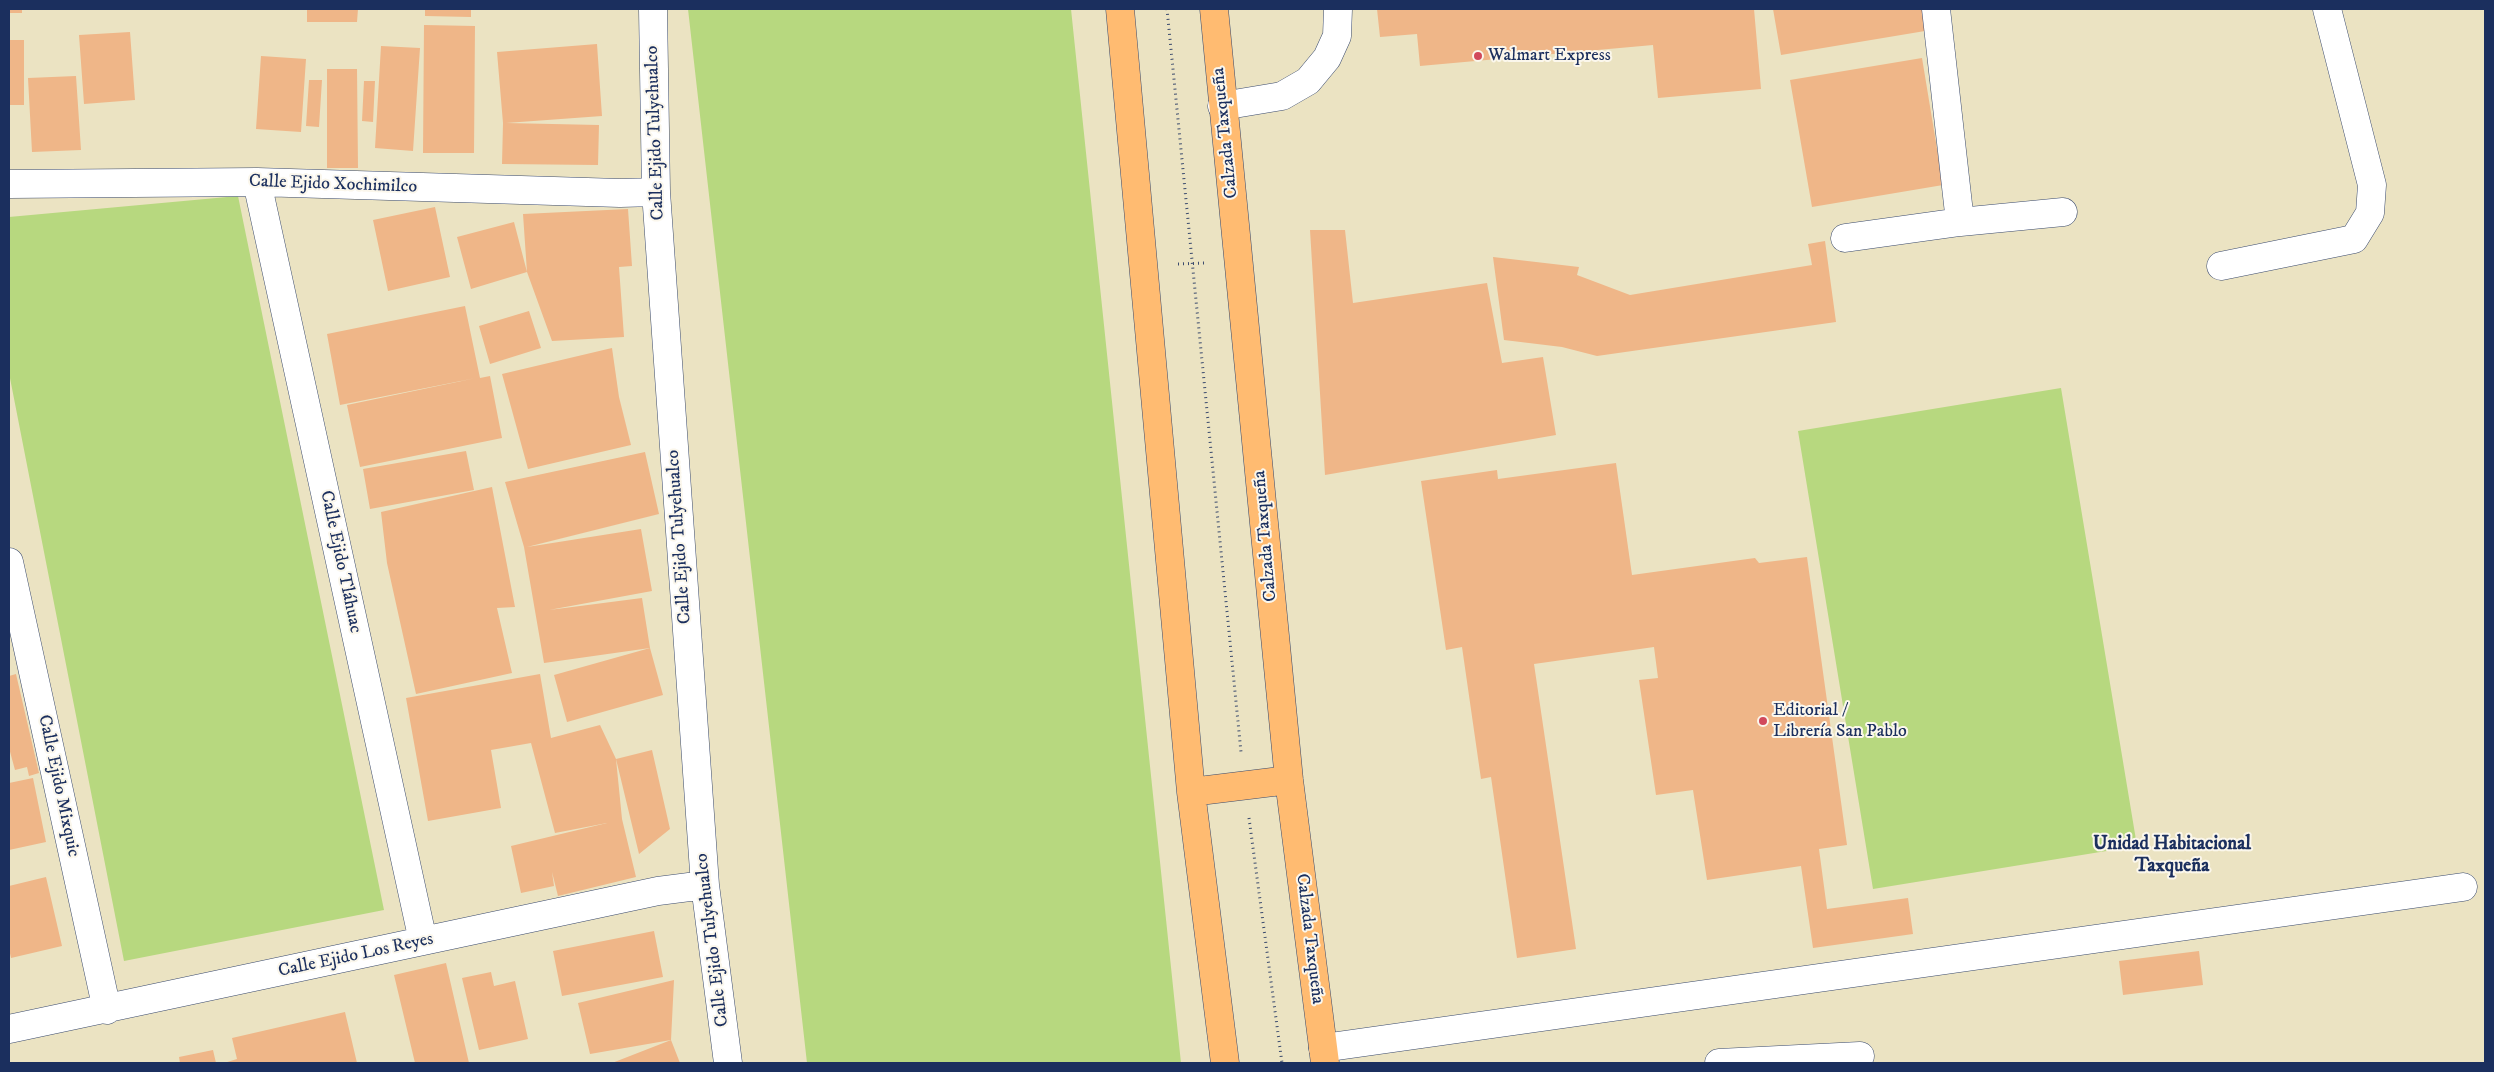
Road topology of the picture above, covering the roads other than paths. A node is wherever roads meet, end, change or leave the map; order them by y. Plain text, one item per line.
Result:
1 (653, 9) edge
2 (1120, 9) edge
3 (1214, 9) edge
4 (1338, 9) edge
5 (1936, 9) edge
6 (2327, 9) edge
7 (1222, 106) junction
8 (257, 182) junction
9 (9, 184) edge
10 (656, 192) junction
11 (2063, 212) dead end
12 (1960, 222) junction
13 (1845, 238) dead end
14 (2221, 266) dead end
15 (9, 562) edge
16 (1289, 780) junction
17 (1190, 792) junction
18 (704, 885) junction
19 (2463, 887) dead end
20 (424, 941) junction
21 (107, 1010) junction
22 (9, 1029) edge
23 (1324, 1055) edge
24 (1860, 1056) dead end
25 (728, 1063) edge
26 (1226, 1063) edge
27 (1719, 1063) edge

1 - 10 street, Calle Ejido Tulyehualco
2 - 17 main road
3 - 7 main road, Calzada Taxqueña
4 - 7 street
5 - 12 street
6 - 14 street
7 - 16 main road, Calzada Taxqueña
8 - 9 street, Calle Ejido Xochimilco
8 - 10 street, Calle Ejido Xochimilco
8 - 20 street, Calle Ejido Tláhuac
10 - 18 street, Calle Ejido Tulyehualco
11 - 12 street
12 - 13 street
15 - 21 street, Calle Ejido Mixquic
16 - 17 main road
16 - 23 main road, Calzada Taxqueña
17 - 26 main road
18 - 20 street, Calle Ejido Los Reyes
18 - 25 street, Calle Ejido Tulyehualco
19 - 23 street
20 - 21 street, Calle Ejido Los Reyes
21 - 22 street, Calle Ejido Los Reyes
24 - 27 street

